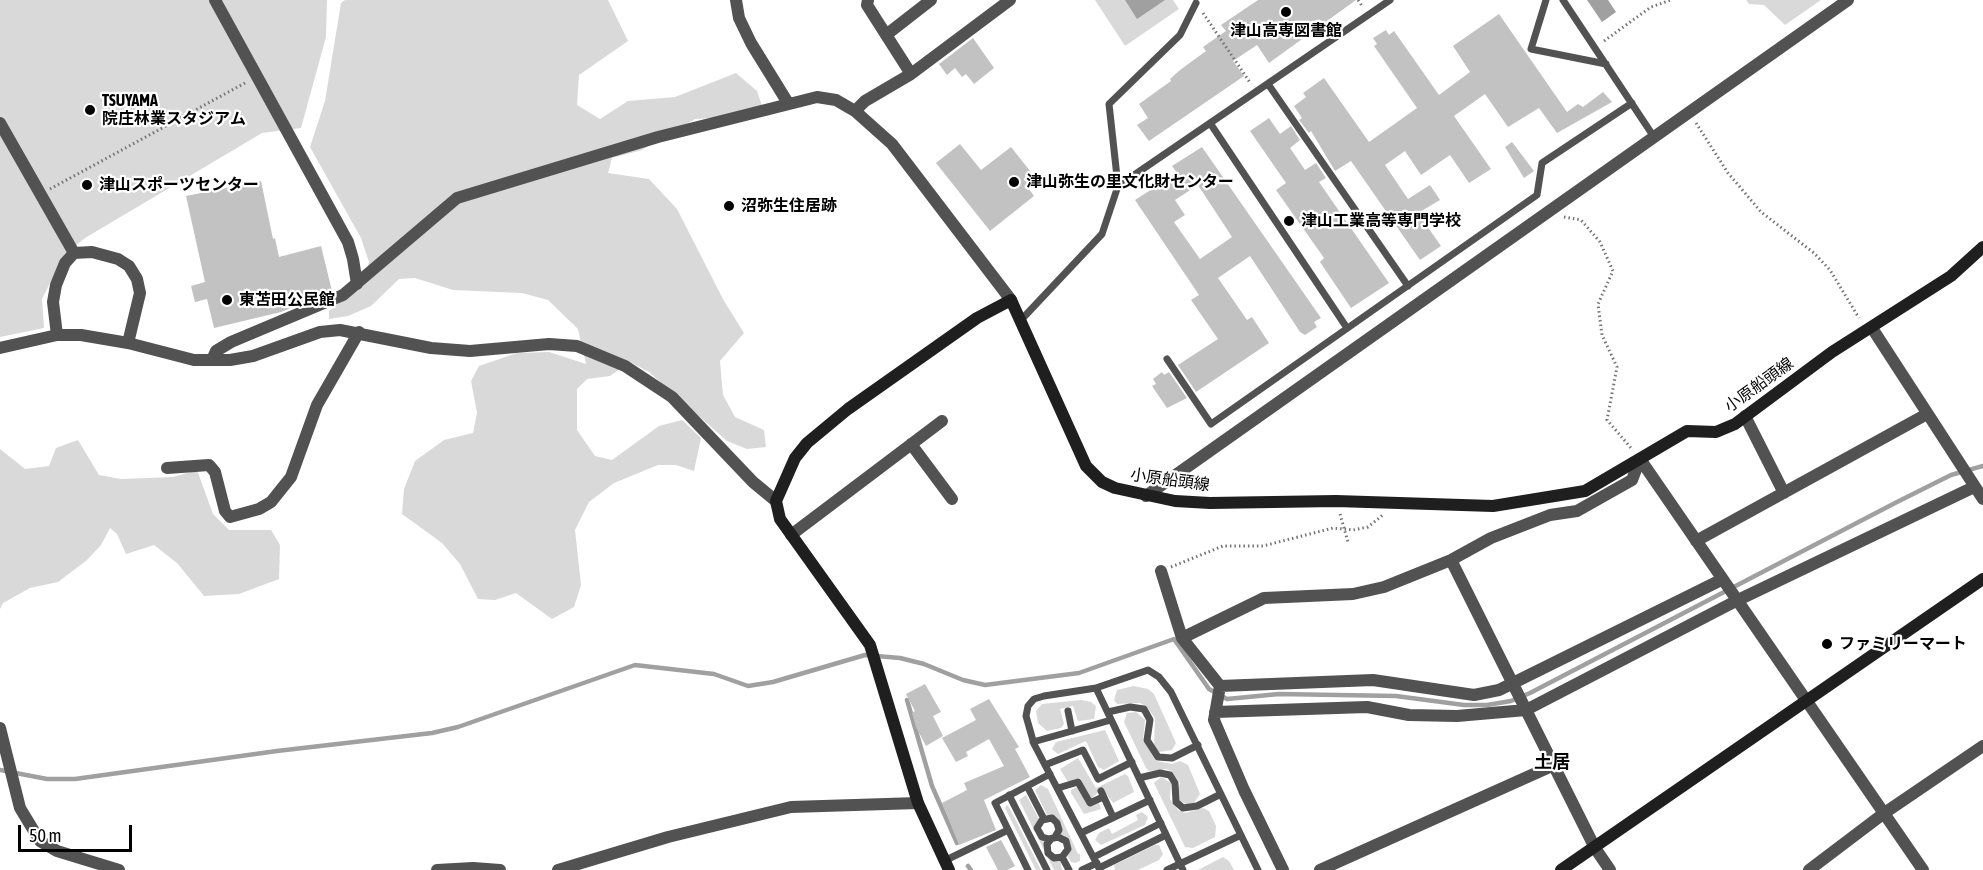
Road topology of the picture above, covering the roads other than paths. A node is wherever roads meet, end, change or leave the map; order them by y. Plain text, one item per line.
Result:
1 (215, 0) edge
2 (736, 0) edge
3 (868, 0) edge
4 (931, 0) edge
5 (1010, 0) edge
6 (1390, 0) edge
7 (1546, 0) edge
8 (1563, 0) edge
9 (1848, 0) edge
10 (1196, 3) road end
11 (886, 35) junction
12 (1606, 64) junction
13 (911, 74) junction
14 (1268, 84) junction
15 (788, 103) junction
16 (1632, 103) junction
17 (855, 111) junction
18 (0, 123) edge
19 (1210, 123) junction
20 (1654, 136) junction
21 (1118, 186) junction
22 (1983, 247) edge
23 (74, 253) junction
24 (357, 284) junction
25 (1408, 286) junction
26 (1011, 300) junction
27 (1022, 319) junction
28 (1347, 328) junction
29 (1869, 329) junction
30 (359, 332) junction
31 (57, 335) junction
32 (128, 343) junction
33 (0, 348) edge
34 (1167, 359) dead end
35 (212, 360) junction
36 (1927, 414) junction
37 (1745, 416) junction
38 (942, 421) dead end
39 (911, 444) junction
40 (1640, 459) junction
41 (167, 468) dead end
42 (1974, 487) junction
43 (1784, 493) junction
44 (1146, 496) junction
45 (952, 499) dead end
46 (1983, 499) edge
47 (776, 501) junction
48 (790, 535) junction
49 (1695, 541) junction
50 (1451, 560) junction
51 (1161, 571) road end
52 (1983, 579) edge
53 (1721, 580) junction
54 (1736, 601) junction
55 (1182, 638) junction
56 (1514, 685) junction
57 (1220, 686) junction
58 (1096, 688) junction
59 (1804, 700) junction
60 (1526, 710) junction
61 (1068, 711) dead end
62 (1215, 712) junction
63 (1110, 716) junction
64 (0, 728) edge
65 (1072, 731) junction
66 (1033, 742) junction
67 (1198, 745) junction
68 (1983, 746) edge
69 (1132, 762) junction
70 (1045, 765) junction
71 (1554, 765) junction
72 (1050, 774) junction
73 (1139, 778) junction
74 (1027, 786) junction
75 (1058, 788) junction
76 (1221, 794) junction
77 (1009, 795) junction
78 (1150, 800) junction
79 (918, 803) junction
80 (1883, 814) junction
81 (1113, 817) junction
82 (1044, 819) junction
83 (1161, 823) junction
84 (1008, 830) junction
85 (1081, 833) junction
86 (1167, 835) junction
87 (1241, 835) junction
88 (1053, 838) junction
89 (1595, 848) junction
90 (1062, 857) junction
91 (1098, 864) edge
92 (947, 865) edge
93 (1182, 867) edge
94 (119, 870) edge
95 (436, 870) edge
96 (500, 870) edge
97 (558, 870) edge
98 (1028, 870) edge
99 (1047, 870) edge
100 (1069, 870) edge
101 (1082, 870) edge
102 (1167, 870) edge
103 (1258, 870) edge
104 (1284, 870) edge
105 (1320, 870) edge
106 (1561, 870) edge
107 (1610, 870) edge
108 (1809, 870) edge
109 (1923, 870) edge

1 - 24 street
2 - 15 street
3 - 11 street
4 - 11 street
5 - 13 street
6 - 14 lane
7 - 12 lane
8 - 12 lane
9 - 20 street
10 - 21 lane
11 - 13 street
12 - 16 lane
13 - 17 street
14 - 19 lane
14 - 25 lane
15 - 17 street
15 - 24 street
16 - 20 lane
16 - 25 lane
17 - 26 street
18 - 23 street
19 - 21 lane
19 - 28 lane
20 - 44 street
21 - 27 lane
22 - 29 main road, 小原船頭線
23 - 31 street
23 - 32 street
24 - 35 street
25 - 28 lane
26 - 27 main road, 小原船頭線
26 - 47 main road
27 - 44 main road, 小原船頭線
28 - 34 lane
29 - 36 street
29 - 37 main road, 小原船頭線
30 - 35 street
30 - 41 street
30 - 47 street
31 - 32 street
31 - 33 street
32 - 35 street
36 - 42 street
36 - 43 street
37 - 40 main road, 小原船頭線
37 - 43 street
38 - 39 street
39 - 45 street
39 - 48 street
40 - 44 main road, 小原船頭線
40 - 49 street
40 - 50 street
42 - 46 street
42 - 54 street
43 - 49 street
47 - 48 main road
48 - 79 main road
49 - 53 street
50 - 55 street
50 - 56 street
51 - 55 street
52 - 59 main road
53 - 54 street
53 - 56 street
54 - 59 street
54 - 60 street
55 - 57 street
56 - 57 street
56 - 60 street
57 - 62 street
58 - 63 lane
58 - 66 lane
58 - 67 lane
59 - 80 street
59 - 89 main road
60 - 62 street
60 - 71 street
61 - 65 lane
62 - 104 street
63 - 65 lane
63 - 67 lane
63 - 69 lane
64 - 94 street
65 - 66 lane
66 - 70 lane
67 - 76 lane
68 - 80 street
69 - 70 lane
69 - 73 lane
70 - 72 lane
71 - 89 street
71 - 105 street
72 - 74 lane
72 - 75 lane
73 - 76 lane
73 - 78 lane
74 - 77 lane
74 - 82 lane
75 - 81 lane
75 - 85 lane
76 - 87 lane
77 - 84 lane
77 - 99 lane
78 - 81 lane
78 - 83 lane
79 - 92 main road
79 - 97 street
80 - 108 street
80 - 109 street
81 - 85 lane
82 - 88 lane
82 - 88 lane
83 - 86 lane
83 - 91 lane
84 - 92 lane
84 - 98 lane
85 - 91 lane
86 - 91 lane
86 - 93 lane
87 - 93 lane
87 - 103 lane
88 - 90 lane
88 - 90 lane
89 - 106 main road
89 - 107 street
90 - 100 lane
91 - 101 lane
93 - 102 lane
95 - 96 street

